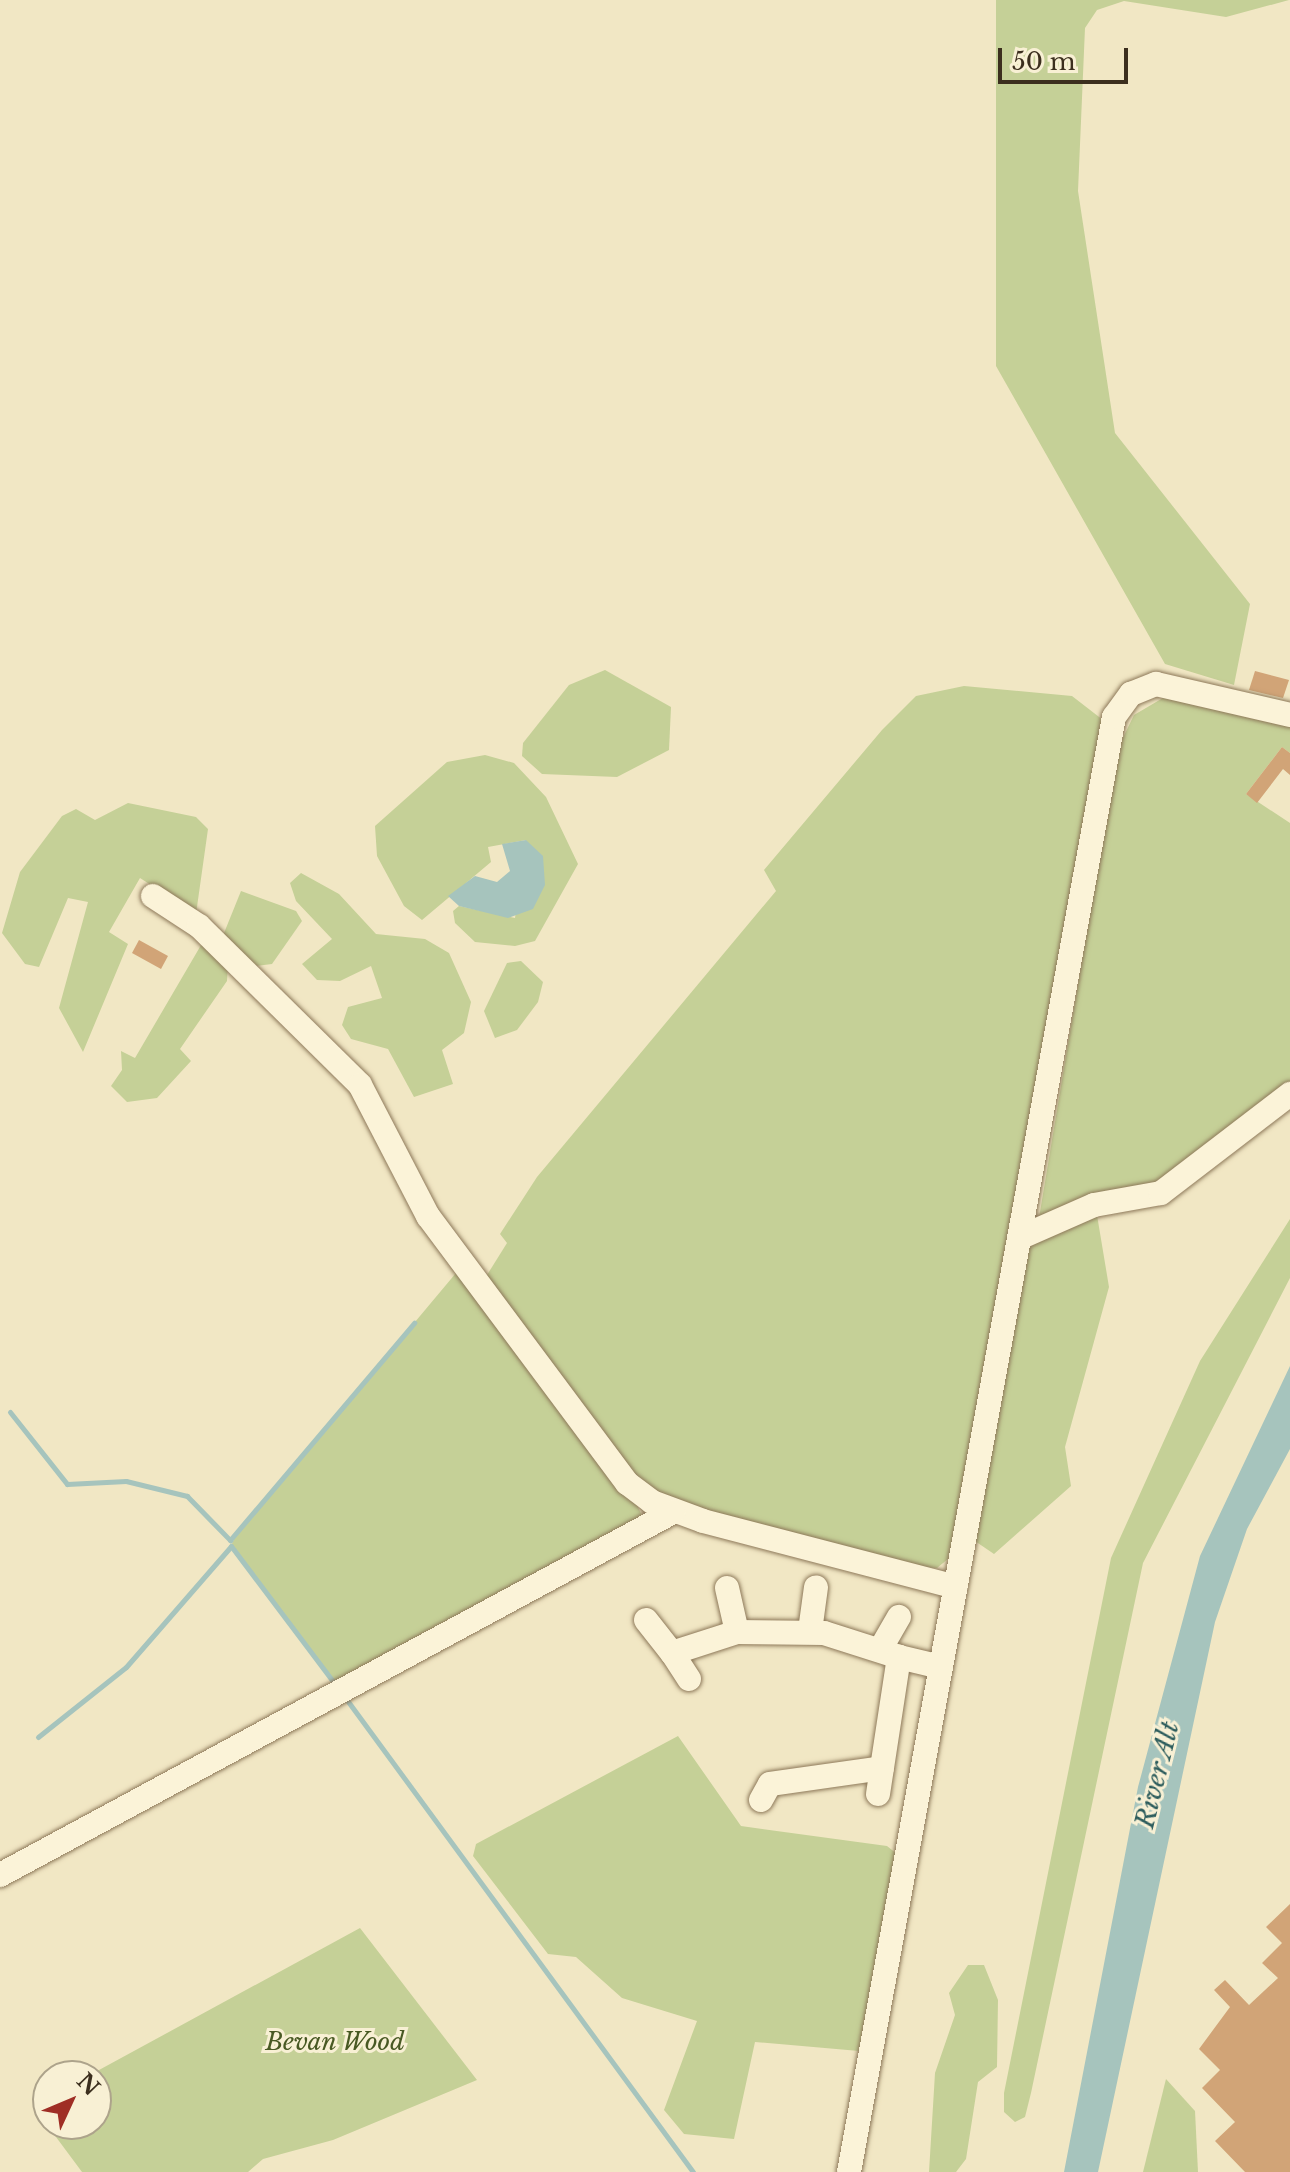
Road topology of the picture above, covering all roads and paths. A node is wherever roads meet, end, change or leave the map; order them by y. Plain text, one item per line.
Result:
1 (1290, 715) edge
2 (153, 896) dead end
3 (1290, 1094) edge
4 (1019, 1238) junction
5 (673, 1512) junction
6 (816, 1587) dead end
7 (956, 1587) junction
8 (727, 1588) dead end
9 (899, 1617) dead end
10 (646, 1620) dead end
11 (810, 1631) junction
12 (737, 1632) junction
13 (672, 1653) junction
14 (890, 1653) junction
15 (941, 1667) junction
16 (689, 1679) dead end
17 (882, 1768) junction
18 (878, 1794) dead end
19 (761, 1800) dead end
20 (0, 1875) edge
21 (849, 2172) edge

1 - 4 lane
2 - 5 lane
3 - 4 lane
4 - 7 lane
5 - 7 lane
5 - 20 lane
6 - 11 lane
7 - 15 lane
8 - 12 lane
9 - 14 lane
10 - 13 lane
11 - 12 lane
11 - 14 lane
12 - 13 lane
13 - 16 lane
14 - 15 lane
14 - 17 lane
15 - 21 lane
17 - 18 lane
17 - 19 lane

